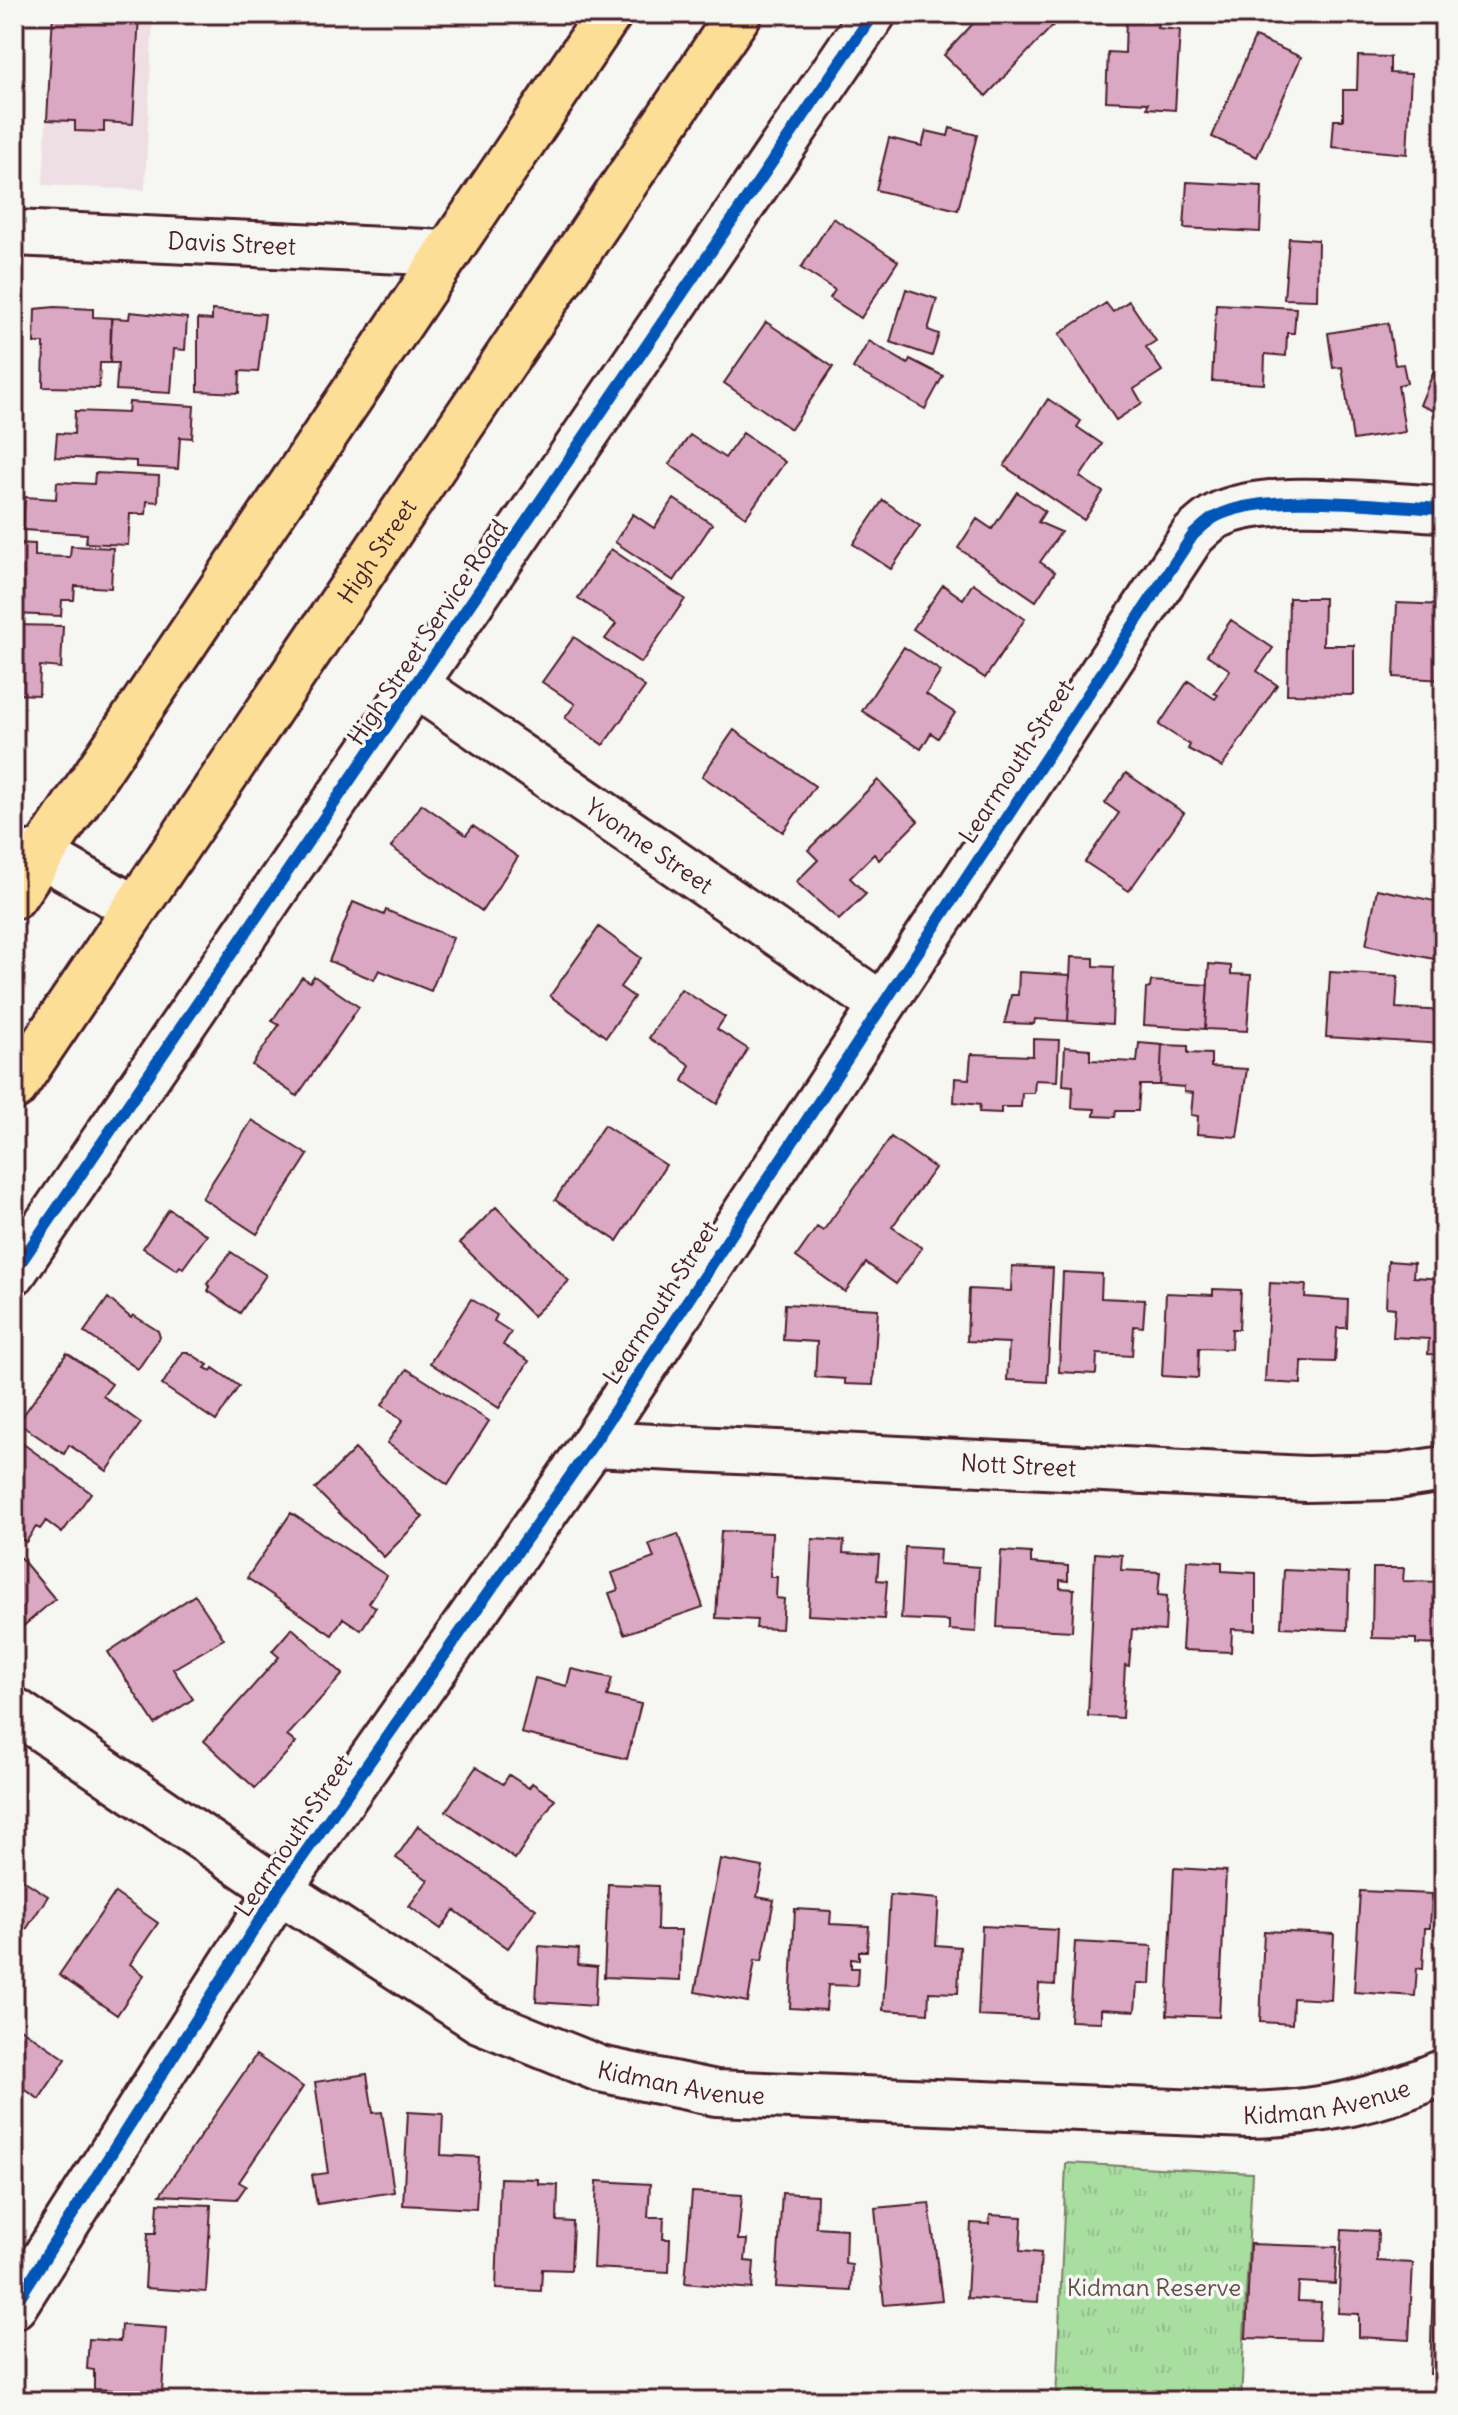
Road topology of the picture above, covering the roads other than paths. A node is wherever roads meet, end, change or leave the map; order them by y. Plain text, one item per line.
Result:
1 (609, 14) edge
2 (739, 14) edge
3 (873, 14) edge
4 (14, 233) edge
5 (448, 253) junction
6 (1444, 509) edge
7 (417, 686) junction
8 (28, 854) edge
9 (14, 896) edge
10 (134, 908) junction
11 (882, 1005) junction
12 (14, 1088) edge
13 (14, 1272) edge
14 (593, 1444) junction
15 (1444, 1469) edge
16 (14, 1710) edge
17 (279, 1890) junction
18 (1444, 2072) edge
19 (14, 2306) edge

1 - 5 highway
2 - 10 highway, High Street
3 - 7 street, High Street Service Road
4 - 5 street, Davis Street
5 - 8 highway
6 - 11 street, Learmouth Street
7 - 11 street, Yvonne Street
7 - 13 street, High Street Service Road
8 - 9 highway
8 - 10 street
10 - 12 highway, High Street
11 - 14 street, Learmouth Street
14 - 15 street, Nott Street
14 - 17 street, Learmouth Street
16 - 17 street, Kidman Avenue
17 - 18 street, Kidman Avenue
17 - 19 street, Learmouth Street

